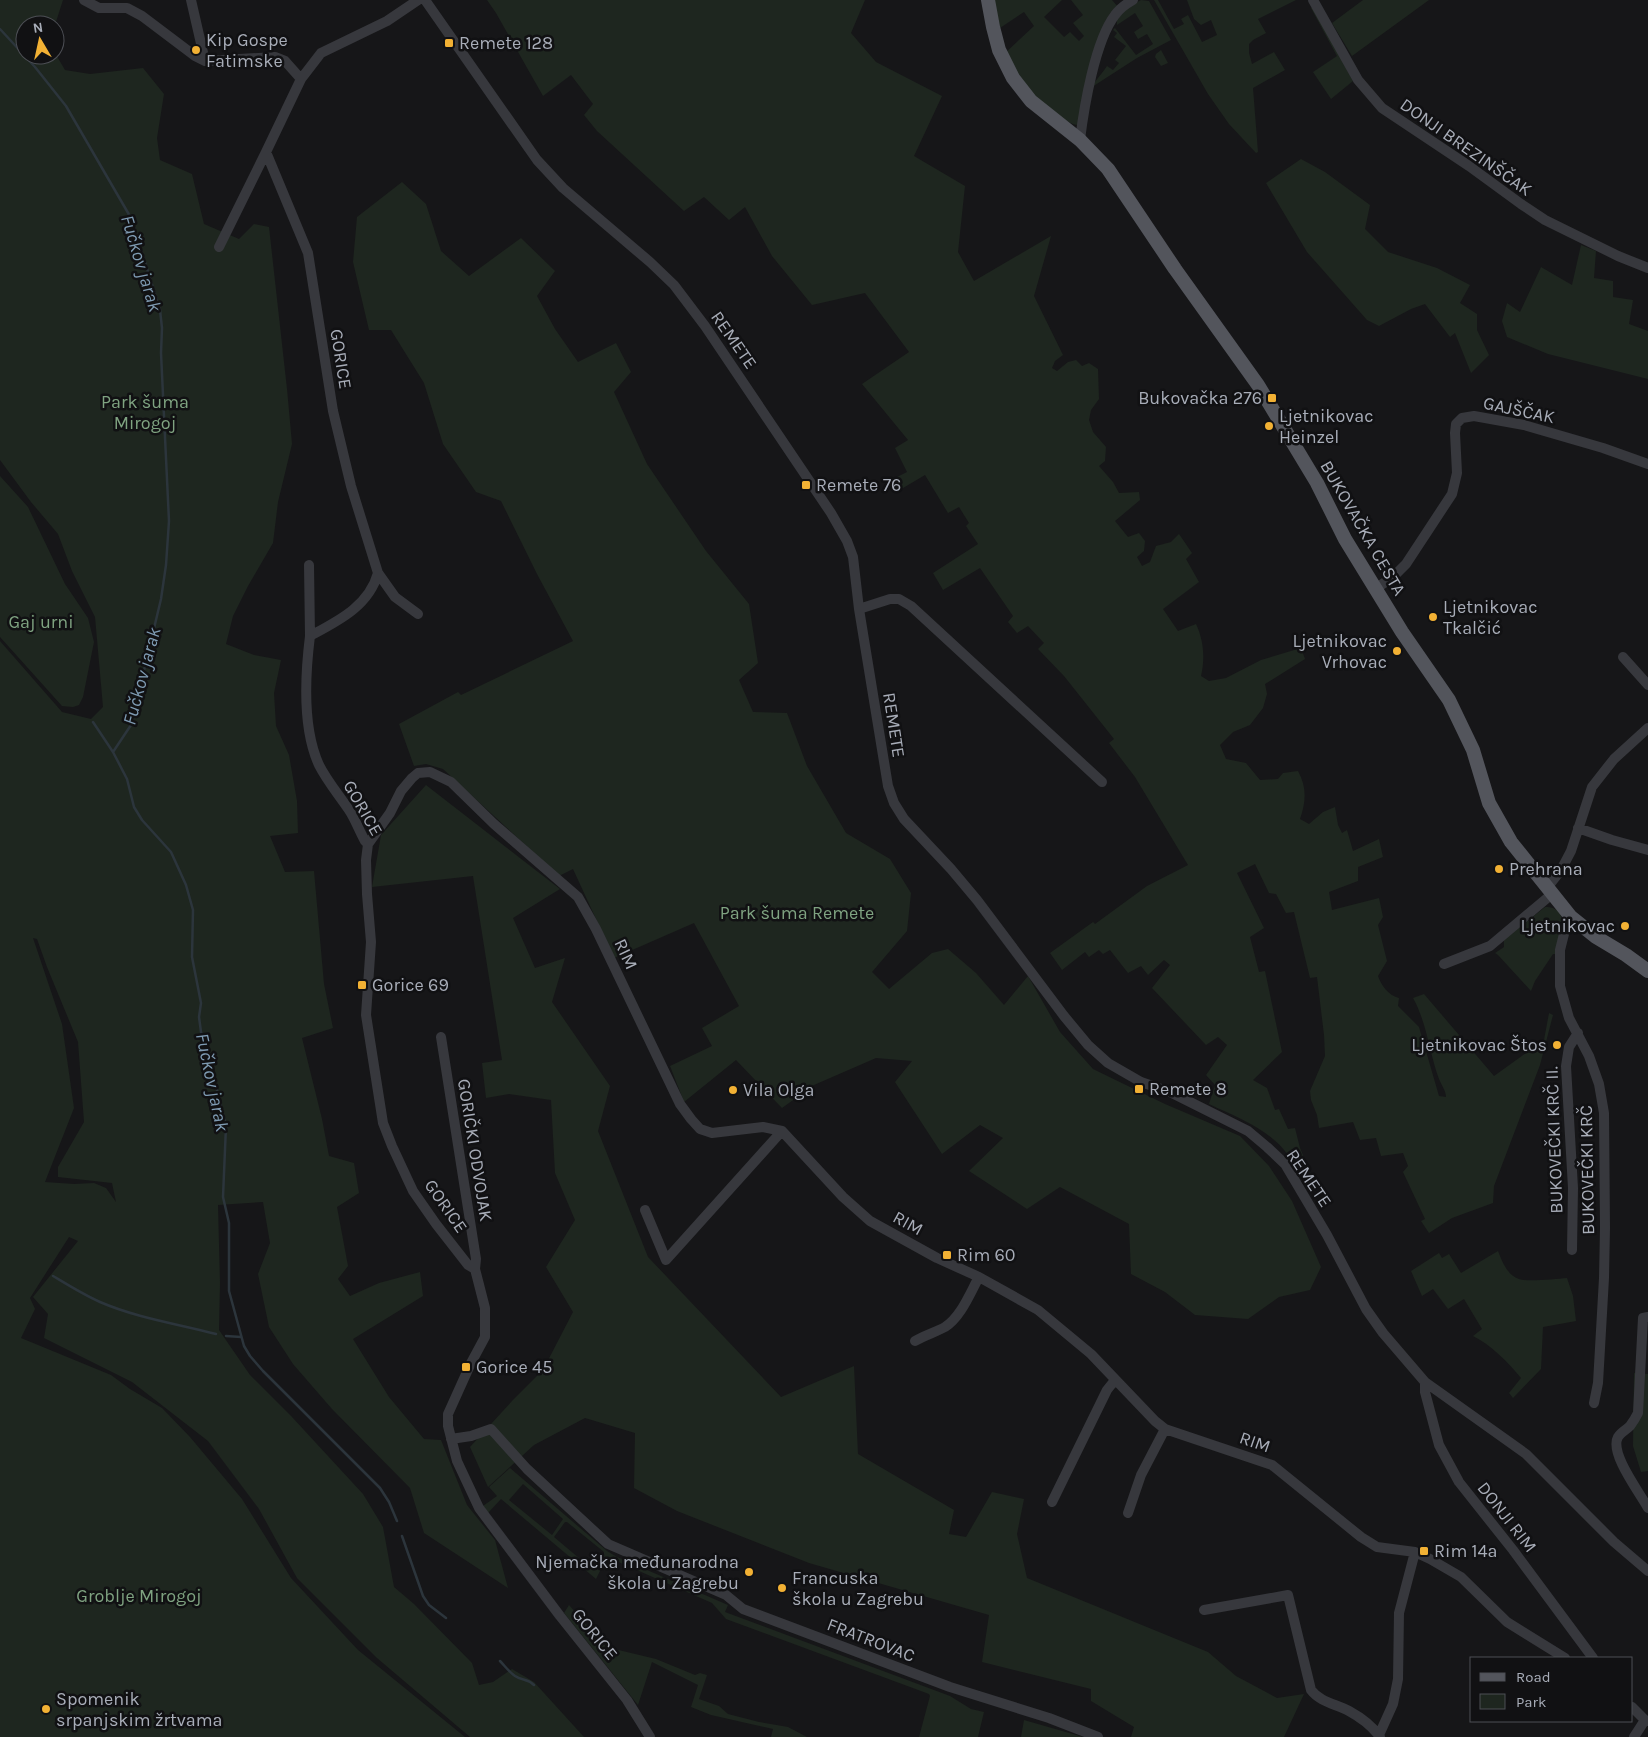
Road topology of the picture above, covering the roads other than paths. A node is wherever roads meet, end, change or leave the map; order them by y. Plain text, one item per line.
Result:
1 (84, 0) edge
2 (191, 0) edge
3 (418, 0) edge
4 (425, 0) edge
5 (988, 0) edge
6 (1133, 0) edge
7 (1313, 0) edge
8 (205, 61) junction
9 (301, 79) junction
10 (1080, 140) junction
11 (266, 152) junction
12 (219, 247) dead end
13 (1648, 268) edge
14 (1648, 464) edge
15 (309, 565) dead end
16 (378, 573) junction
17 (1375, 589) junction
18 (859, 609) junction
19 (418, 614) dead end
20 (310, 636) junction
21 (1623, 657) dead end
22 (1648, 685) edge
23 (1648, 728) edge
24 (1102, 782) dead end
25 (1578, 828) junction
26 (368, 844) junction
27 (1648, 850) edge
28 (1549, 891) junction
29 (1569, 914) junction
30 (1444, 964) dead end
31 (1648, 971) edge
32 (1578, 1033) junction
33 (441, 1037) dead end
34 (782, 1130) junction
35 (645, 1210) dead end
36 (1572, 1250) dead end
37 (475, 1269) junction
38 (979, 1277) junction
39 (1646, 1318) edge
40 (916, 1341) dead end
41 (1115, 1380) junction
42 (1425, 1382) junction
43 (1594, 1403) dead end
44 (1164, 1429) junction
45 (451, 1439) junction
46 (1052, 1502) dead end
47 (1648, 1508) edge
48 (1128, 1513) dead end
49 (1415, 1552) junction
50 (1648, 1571) edge
51 (1204, 1610) dead end
52 (1563, 1657) edge
53 (1592, 1657) edge
54 (1633, 1708) edge
55 (1646, 1720) edge
56 (1379, 1736) edge
57 (650, 1737) edge
58 (1098, 1737) edge
59 (1634, 1737) edge

1 - 8 street
2 - 8 street
3 - 9 street
4 - 18 street, REMETE
5 - 10 main road, BUKOVAČKA CESTA
6 - 10 street
7 - 13 street, DONJI BREZINŠČAK
8 - 9 street
9 - 11 street
10 - 17 main road, BUKOVAČKA CESTA
11 - 12 street
11 - 16 street, GORICE
14 - 17 street, GAJŠČAK
15 - 20 street, GORICE
16 - 19 street, GORICE
16 - 20 street
17 - 28 main road, BUKOVAČKA CESTA
18 - 24 street
18 - 42 street, REMETE
20 - 26 street, GORICE
21 - 22 street
23 - 25 street
25 - 27 street
25 - 28 street
26 - 34 street, RIM
26 - 37 street, GORICE
28 - 29 main road, BUKOVAČKA CESTA
28 - 30 street
29 - 31 main road, BUKOVAČKA CESTA
29 - 32 street, BUKOVEČKI KRČ
32 - 36 street, BUKOVEČKI KRČ II.
32 - 43 street, BUKOVEČKI KRČ
33 - 37 street, GORIČKI ODVOJAK
34 - 35 street
34 - 38 street, RIM
37 - 45 street, GORICE
38 - 40 street
38 - 41 street, RIM
39 - 47 street
41 - 44 street, RIM
41 - 46 street
42 - 50 street, REMETE
42 - 53 street, DONJI RIM
44 - 48 street
44 - 49 street, RIM
45 - 57 street, GORICE
45 - 58 street, FRATROVAC
49 - 52 street, RIM
49 - 56 street
51 - 56 street
54 - 55 street
55 - 59 street

